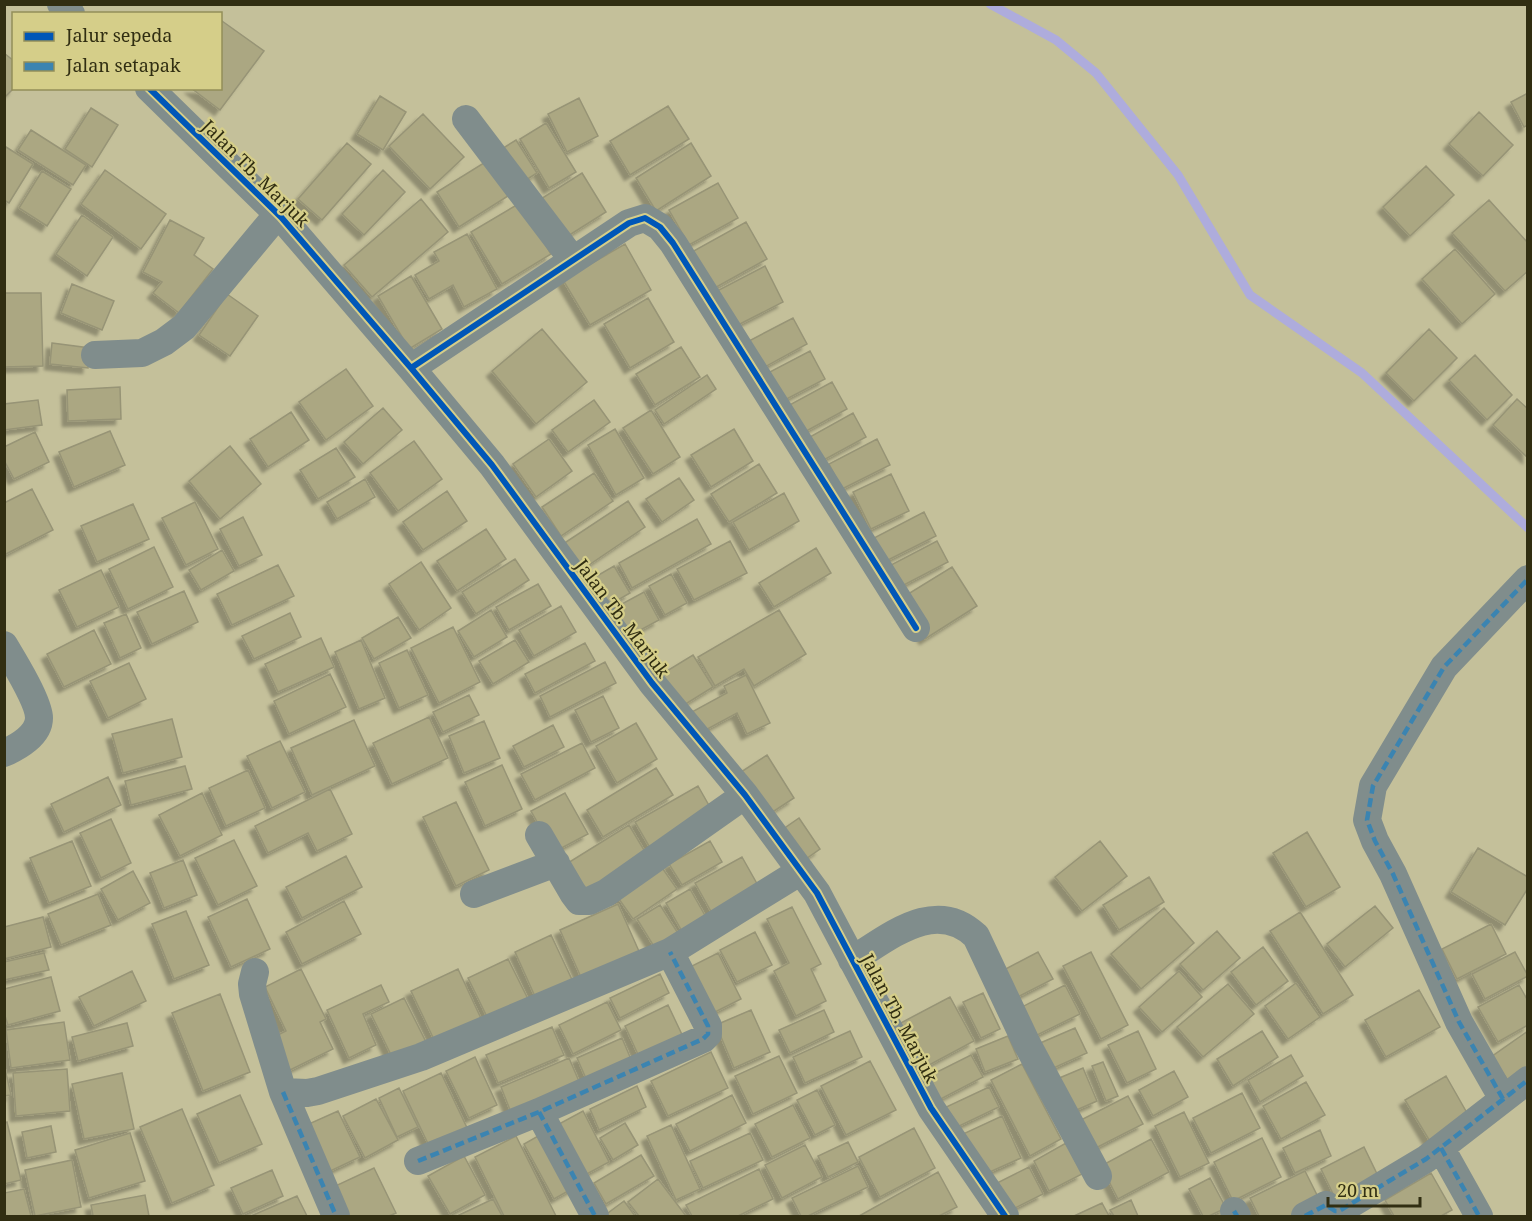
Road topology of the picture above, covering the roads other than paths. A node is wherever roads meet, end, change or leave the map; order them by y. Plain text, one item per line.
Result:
1 (151, 90) edge
2 (466, 119) dead end
3 (278, 214) junction
4 (573, 260) junction
5 (95, 355) dead end
6 (411, 368) junction
7 (1527, 579) edge
8 (916, 628) dead end
9 (4, 645) edge
10 (4, 753) edge
11 (746, 795) junction
12 (539, 835) dead end
13 (556, 863) junction
14 (801, 871) junction
15 (474, 894) dead end
16 (670, 952) junction
17 (852, 960) junction
18 (255, 972) dead end
19 (1527, 1080) edge
20 (283, 1092) junction
21 (1503, 1099) junction
22 (539, 1112) junction
23 (1441, 1148) junction
24 (418, 1161) dead end
25 (1098, 1176) dead end
26 (336, 1216) edge
27 (595, 1216) edge
28 (1005, 1216) edge
29 (1305, 1216) edge
30 (1479, 1216) edge

1 - 3 street, Jalan Tb. Marjuk
2 - 4 street
3 - 5 street
3 - 6 street, Jalan Tb. Marjuk
4 - 6 street
4 - 8 street
6 - 11 street, Jalan Tb. Marjuk
7 - 21 street
9 - 10 street
11 - 13 street
11 - 14 street, Jalan Tb. Marjuk
12 - 13 street
13 - 15 street
14 - 16 street
14 - 17 street, Jalan Tb. Marjuk
16 - 20 street
16 - 22 street
17 - 25 street
17 - 28 street, Jalan Tb. Marjuk
18 - 20 street
19 - 21 street
20 - 26 street
21 - 23 street
22 - 24 street
22 - 27 street
23 - 29 street
23 - 30 street

